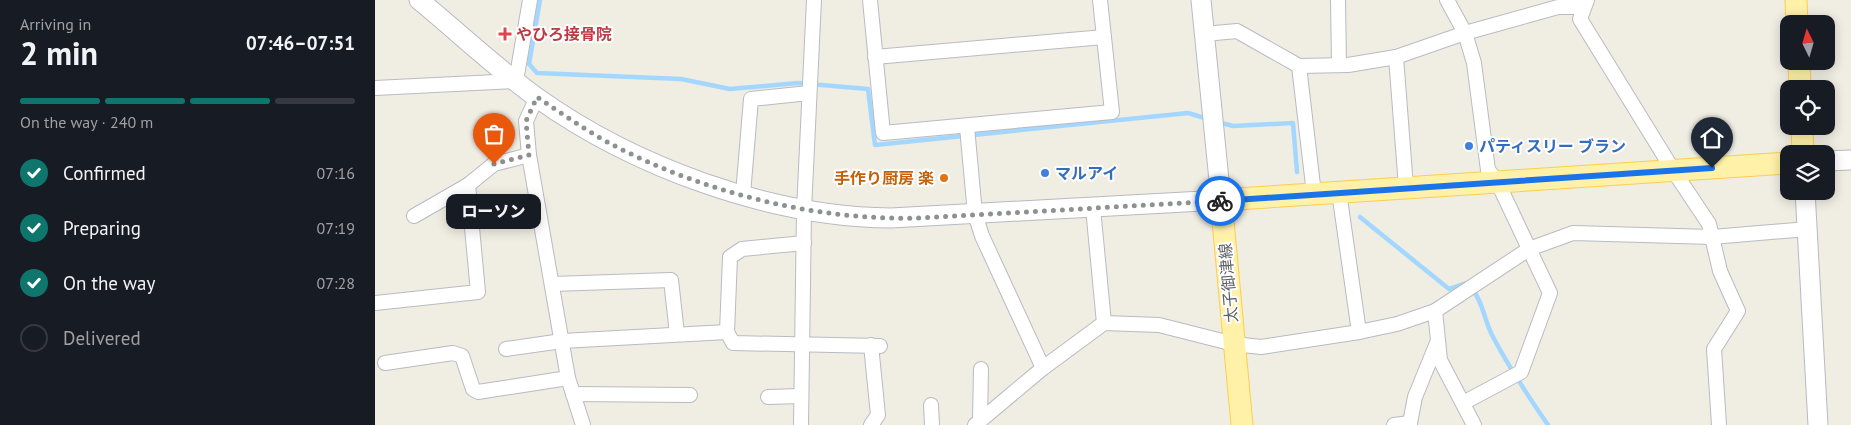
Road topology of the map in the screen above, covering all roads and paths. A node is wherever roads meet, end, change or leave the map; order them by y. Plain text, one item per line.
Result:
1 (419, 0) edge
2 (530, 0) edge
3 (814, 0) edge
4 (870, 0) edge
5 (1100, 0) edge
6 (1201, 0) edge
7 (1338, 0) edge
8 (1447, 0) edge
9 (1796, 0) edge
10 (1585, 3) edge
11 (1797, 15) edge
12 (1465, 33) junction
13 (1204, 34) junction
14 (1104, 37) junction
15 (875, 57) junction
16 (1396, 57) junction
17 (1339, 65) junction
18 (1299, 66) junction
19 (516, 82) junction
20 (375, 88) edge
21 (809, 93) junction
22 (537, 97) junction
23 (967, 127) junction
24 (529, 155) junction
25 (1851, 160) edge
26 (1835, 161) edge
27 (1780, 164) edge
28 (1673, 170) junction
29 (1497, 181) junction
30 (468, 185) junction
31 (1406, 187) junction
32 (1339, 192) junction
33 (743, 194) junction
34 (1314, 194) junction
35 (1221, 200) junction
36 (1806, 200) edge
37 (1093, 208) junction
38 (804, 210) junction
39 (975, 214) junction
40 (414, 216) dead end
41 (1808, 229) junction
42 (1712, 237) junction
43 (804, 243) junction
44 (1529, 249) junction
45 (552, 284) junction
46 (375, 303) edge
47 (1435, 311) junction
48 (1104, 323) junction
49 (727, 332) junction
50 (1359, 332) junction
51 (677, 334) junction
52 (562, 342) junction
53 (1438, 342) junction
54 (1234, 344) junction
55 (802, 345) junction
56 (506, 349) dead end
57 (385, 363) dead end
58 (1043, 368) junction
59 (981, 369) dead end
60 (568, 378) junction
61 (573, 394) junction
62 (689, 395) dead end
63 (768, 396) dead end
64 (801, 396) junction
65 (1463, 403) junction
66 (931, 405) dead end
67 (978, 423) edge
68 (1410, 424) edge
69 (583, 425) edge
70 (801, 425) edge
71 (871, 425) edge
72 (931, 425) edge
73 (1242, 425) edge
74 (1394, 425) edge
75 (1474, 425) edge
76 (1719, 425) edge
77 (1817, 425) edge

1 - 19 street
2 - 19 street
3 - 21 street
4 - 15 street
5 - 14 street
6 - 13 street
7 - 17 street
8 - 12 street
9 - 11 main road
10 - 12 street
10 - 28 street
12 - 16 street
12 - 29 street
13 - 18 street
13 - 35 street
14 - 15 street
14 - 23 street
15 - 23 street
16 - 17 street
16 - 31 street
17 - 18 street
18 - 34 street
19 - 20 street
19 - 22 street
21 - 33 street
21 - 38 street
22 - 24 street
22 - 33 street
23 - 39 street
24 - 30 street
24 - 45 street
25 - 26 street
27 - 28 main road
28 - 29 main road
28 - 42 street
29 - 31 main road
29 - 44 street
30 - 40 street
30 - 46 street
31 - 32 main road
32 - 34 main road
32 - 50 street
33 - 38 street
34 - 35 main road
35 - 37 street
35 - 54 main road, 太子御津線
36 - 41 street
37 - 39 street
37 - 48 street
38 - 39 street
38 - 43 street
39 - 58 street
41 - 42 street
41 - 77 street
42 - 44 street
42 - 76 street
43 - 49 street
43 - 55 street
44 - 47 street
44 - 65 street
45 - 51 street
45 - 52 street
47 - 50 street
47 - 53 street
48 - 54 street
48 - 58 street
49 - 51 street
49 - 55 street
50 - 54 street
51 - 52 street
52 - 56 street
52 - 60 street
53 - 65 street
53 - 68 street
54 - 73 main road, 太子御津線
55 - 64 street
55 - 71 street
57 - 60 street
58 - 67 street
59 - 67 street
60 - 61 street
61 - 62 street
61 - 69 street
63 - 64 street
64 - 70 street
65 - 75 street
66 - 72 street
68 - 74 street

